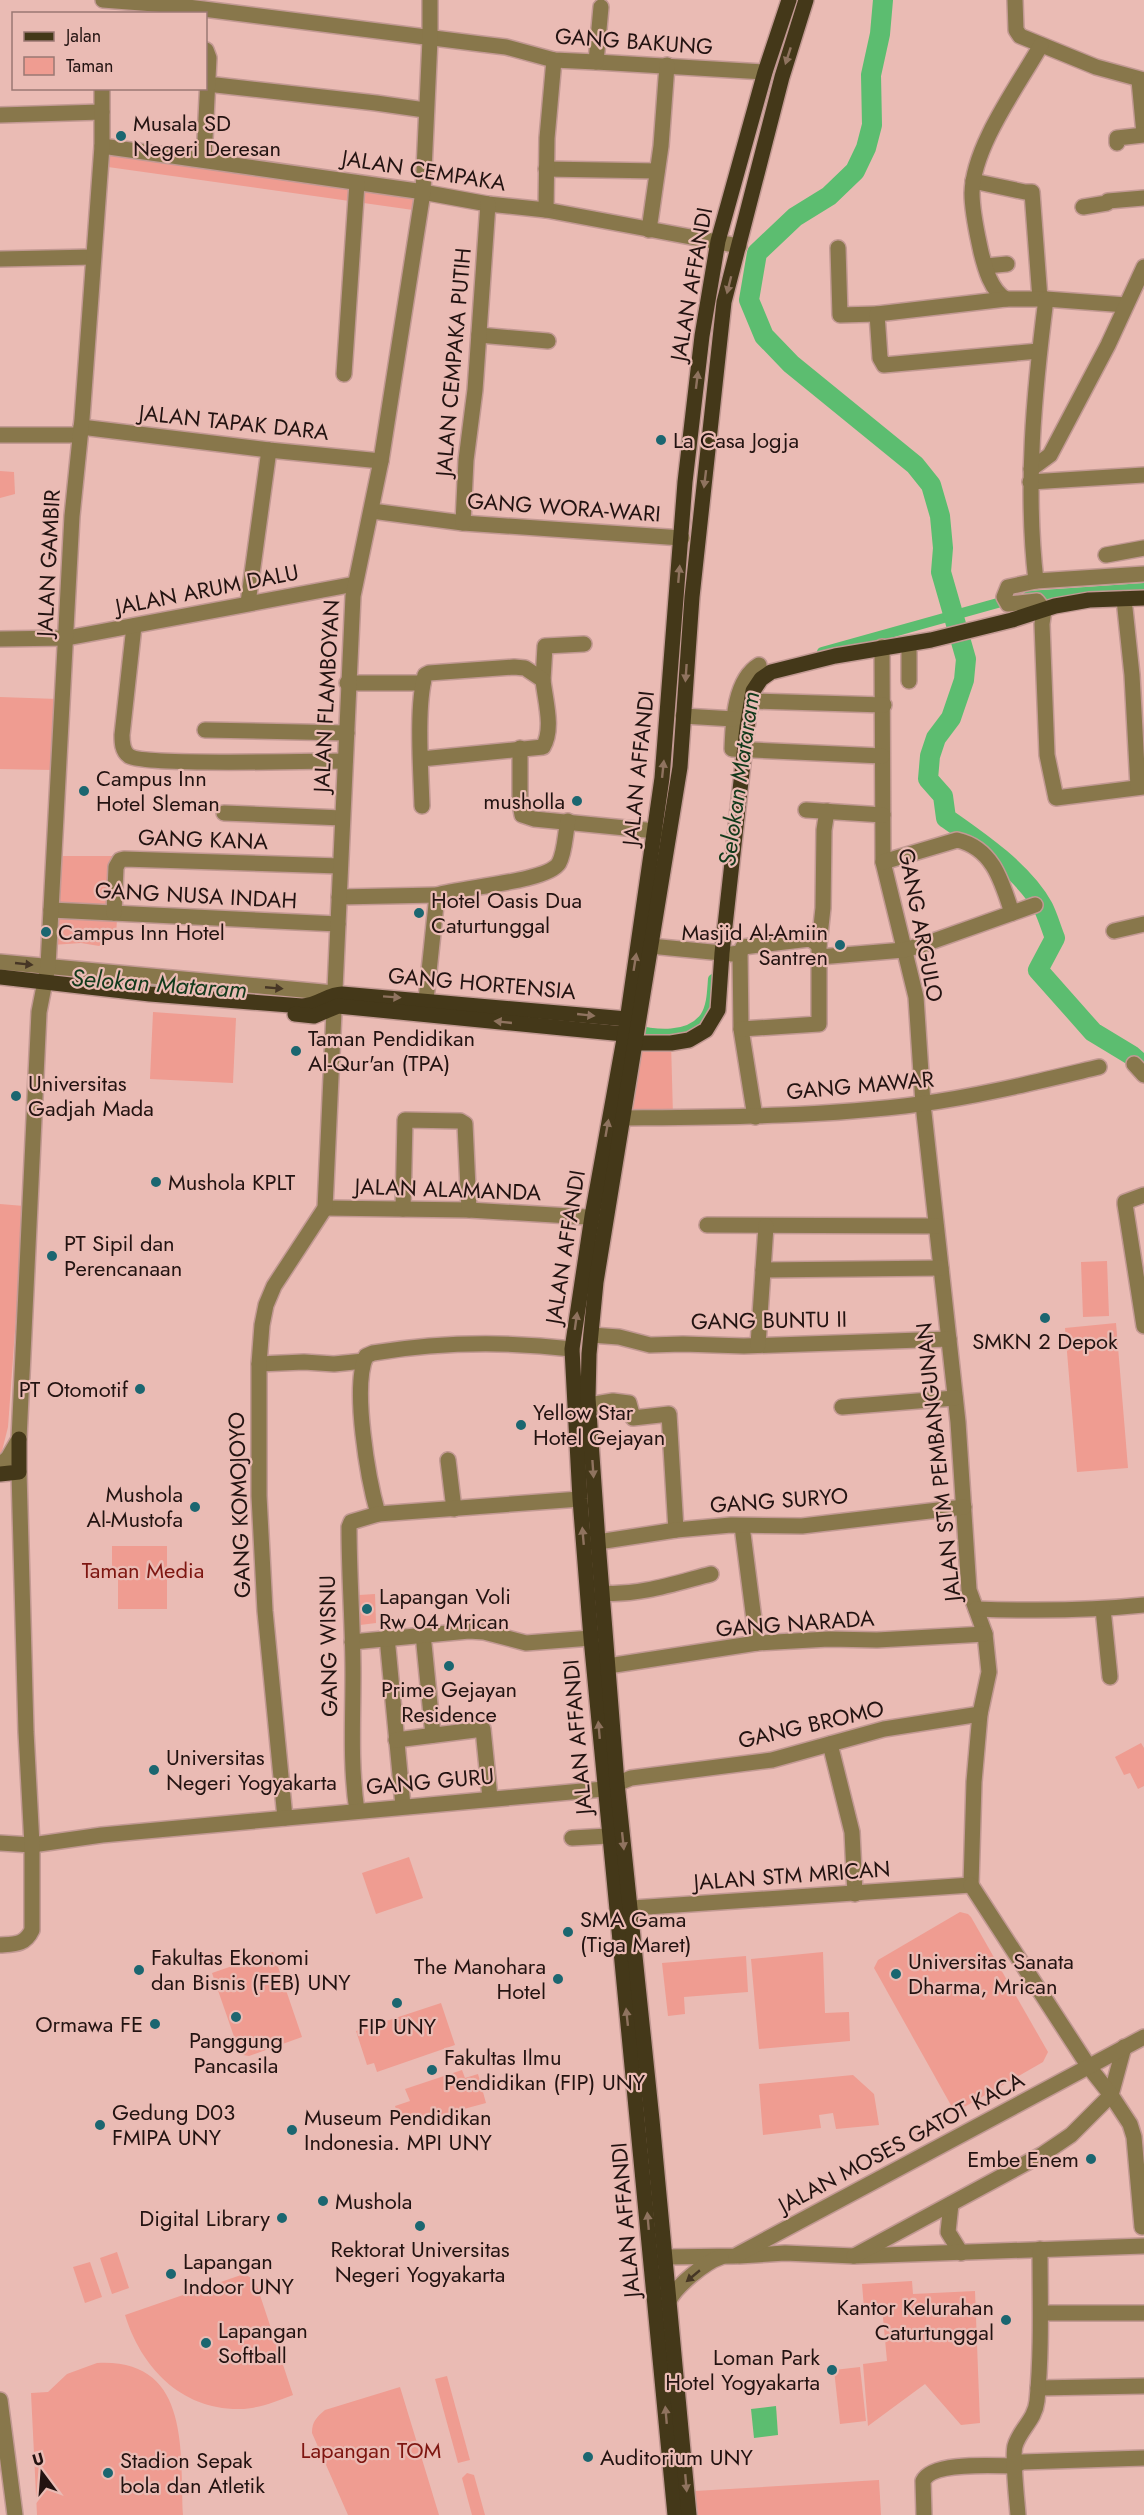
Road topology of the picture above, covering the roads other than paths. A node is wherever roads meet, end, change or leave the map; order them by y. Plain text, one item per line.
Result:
1 (103, 0) edge
2 (430, 0) edge
3 (789, 0) edge
4 (806, 0) edge
5 (1015, 0) edge
6 (601, 7) dead end
7 (430, 39) junction
8 (1041, 45) junction
9 (207, 53) edge
10 (554, 60) junction
11 (596, 62) junction
12 (667, 65) junction
13 (765, 72) junction
14 (1141, 80) edge
15 (216, 85) dead end
16 (102, 90) edge
17 (425, 111) junction
18 (102, 112) junction
19 (0, 116) edge
20 (1144, 135) edge
21 (1117, 143) dead end
22 (102, 146) junction
23 (204, 159) junction
24 (546, 169) junction
25 (657, 171) junction
26 (973, 181) junction
27 (357, 183) junction
28 (423, 192) junction
29 (1144, 198) edge
30 (488, 204) junction
31 (1083, 207) dead end
32 (546, 210) junction
33 (649, 230) junction
34 (718, 241) junction
35 (739, 246) junction
36 (838, 248) dead end
37 (93, 257) junction
38 (0, 259) edge
39 (1008, 264) dead end
40 (986, 266) junction
41 (1144, 267) edge
42 (1006, 299) junction
43 (1043, 299) junction
44 (1126, 304) junction
45 (877, 314) junction
46 (479, 335) junction
47 (548, 341) dead end
48 (1039, 351) junction
49 (344, 374) dead end
50 (81, 431) junction
51 (0, 435) edge
52 (269, 450) junction
53 (381, 461) junction
54 (1144, 475) edge
55 (1031, 476) junction
56 (372, 511) junction
57 (463, 523) junction
58 (682, 538) junction
59 (1144, 548) edge
60 (1106, 555) dead end
61 (1144, 574) edge
62 (1036, 581) junction
63 (355, 584) junction
64 (1144, 598) edge
65 (1124, 599) junction
66 (248, 603) junction
67 (1044, 610) junction
68 (134, 626) junction
69 (66, 638) junction
70 (0, 639) edge
71 (584, 644) dead end
72 (909, 644) junction
73 (882, 647) junction
74 (759, 665) dead end
75 (1138, 675) edge
76 (543, 680) junction
77 (909, 681) dead end
78 (347, 683) junction
79 (423, 683) junction
80 (751, 701) junction
81 (884, 705) junction
82 (676, 716) junction
83 (734, 719) junction
84 (206, 730) dead end
85 (347, 733) junction
86 (520, 748) junction
87 (740, 750) junction
88 (882, 756) junction
89 (421, 759) junction
90 (345, 761) junction
91 (1141, 787) edge
92 (422, 806) dead end
93 (806, 810) dead end
94 (827, 811) junction
95 (224, 813) dead end
96 (883, 815) junction
97 (342, 818) junction
98 (567, 822) junction
99 (656, 831) junction
100 (883, 862) junction
101 (340, 866) junction
102 (437, 895) junction
103 (339, 897) junction
104 (1035, 905) dead end
105 (51, 910) junction
106 (114, 913) junction
107 (1012, 913) junction
108 (338, 924) junction
109 (1144, 924) edge
110 (1114, 931) dead end
111 (650, 946) junction
112 (904, 950) junction
113 (819, 951) junction
114 (718, 953) junction
115 (740, 953) junction
116 (0, 962) edge
117 (0, 977) edge
118 (46, 977) junction
119 (0, 987) edge
120 (334, 998) junction
121 (426, 1000) junction
122 (741, 1029) junction
123 (633, 1030) junction
124 (1099, 1067) dead end
125 (923, 1104) junction
126 (755, 1117) junction
127 (622, 1118) junction
128 (1144, 1195) edge
129 (325, 1208) junction
130 (402, 1209) junction
131 (469, 1210) junction
132 (599, 1217) junction
133 (707, 1225) dead end
134 (936, 1226) junction
135 (766, 1227) junction
136 (941, 1268) junction
137 (763, 1270) junction
138 (1141, 1286) edge
139 (1144, 1326) edge
140 (591, 1335) junction
141 (949, 1339) junction
142 (758, 1345) junction
143 (572, 1348) junction
144 (364, 1360) junction
145 (259, 1364) junction
146 (955, 1398) junction
147 (584, 1400) junction
148 (842, 1407) dead end
149 (19, 1439) junction
150 (448, 1460) dead end
151 (0, 1465) edge
152 (19, 1472) junction
153 (0, 1474) edge
154 (580, 1499) junction
155 (964, 1507) junction
156 (454, 1509) junction
157 (378, 1514) junction
158 (742, 1526) junction
159 (676, 1530) junction
160 (598, 1542) junction
161 (711, 1574) dead end
162 (602, 1593) junction
163 (1144, 1605) edge
164 (1103, 1609) junction
165 (981, 1621) junction
166 (423, 1634) junction
167 (387, 1637) junction
168 (591, 1638) junction
169 (352, 1642) junction
170 (757, 1643) junction
171 (608, 1666) junction
172 (1110, 1677) dead end
173 (980, 1714) junction
174 (433, 1735) junction
175 (396, 1740) junction
176 (830, 1744) junction
177 (611, 1786) junction
178 (490, 1798) junction
179 (403, 1806) junction
180 (357, 1811) junction
181 (285, 1818) junction
182 (608, 1836) junction
183 (572, 1838) dead end
184 (0, 1843) edge
185 (32, 1845) junction
186 (971, 1885) junction
187 (855, 1894) junction
188 (623, 1909) junction
189 (0, 1945) edge
190 (1144, 2037) edge
191 (1124, 2047) junction
192 (1089, 2067) junction
193 (1111, 2096) junction
194 (647, 2137) junction
195 (1140, 2178) edge
196 (951, 2204) junction
197 (1143, 2228) edge
198 (1137, 2246) edge
199 (1040, 2248) junction
200 (961, 2253) junction
201 (729, 2256) junction
202 (854, 2256) junction
203 (665, 2257) junction
204 (669, 2301) junction
205 (1041, 2313) junction
206 (1144, 2313) edge
207 (1144, 2386) edge
208 (1038, 2388) junction
209 (0, 2400) edge
210 (1144, 2458) edge
211 (1015, 2466) junction
212 (15, 2515) edge
213 (675, 2515) edge
214 (689, 2515) edge
215 (924, 2515) edge
216 (1018, 2515) edge

1 - 7 street, GANG BAKUNG
2 - 7 street, JALAN FLAMBOYAN
3 - 13 main road, JALAN AFFANDI
4 -> 35 main road, JALAN AFFANDI
5 - 8 street
6 - 11 street
7 - 10 street, GANG BAKUNG
7 - 17 street, JALAN FLAMBOYAN
8 - 14 street
8 - 26 street
9 - 23 street
10 - 11 street, GANG BAKUNG
10 - 24 street
11 - 12 street, GANG BAKUNG
12 - 13 street, GANG BAKUNG
12 - 25 street
13 - 34 main road, JALAN AFFANDI
14 - 20 street
15 - 17 street
16 - 18 street, JALAN GAMBIR
17 - 28 street, JALAN FLAMBOYAN
18 - 19 street
18 - 22 street, JALAN GAMBIR
20 - 21 street
22 - 23 street, JALAN CEMPAKA
22 - 37 street, JALAN GAMBIR
23 - 27 street, JALAN CEMPAKA
24 - 25 street
24 - 32 street
25 - 33 street
26 - 40 street
26 - 43 street
27 - 28 street, JALAN CEMPAKA
27 - 49 street
28 - 30 street, JALAN CEMPAKA
28 - 53 street, JALAN FLAMBOYAN
29 - 31 street
30 - 32 street, JALAN CEMPAKA
30 - 46 street, JALAN CEMPAKA PUTIH
32 - 33 street, JALAN CEMPAKA
33 - 34 street, JALAN CEMPAKA
34 - 35 street, JALAN CEMPAKA
58 -> 34 main road, JALAN AFFANDI
35 -> 82 main road, JALAN AFFANDI
36 - 45 street
37 - 38 street
37 - 50 street, JALAN GAMBIR
39 - 40 street
40 - 42 street
41 - 44 street
42 - 43 street
42 - 45 street
43 - 44 street
43 - 48 street
44 - 55 street
45 - 48 street
46 - 47 street
46 - 57 street, JALAN CEMPAKA PUTIH
48 - 55 street
50 - 51 street, JALAN TAPAK DARA
50 - 52 street, JALAN TAPAK DARA
50 - 69 street, JALAN GAMBIR
52 - 53 street, JALAN TAPAK DARA
52 - 66 street
53 - 56 street, JALAN FLAMBOYAN
54 - 55 street
55 - 62 street
56 - 57 street, GANG WORA-WARI
56 - 63 street, JALAN FLAMBOYAN
57 - 58 street, GANG WORA-WARI
82 -> 58 main road, JALAN AFFANDI
59 - 60 street
61 - 62 street
62 - 67 street
63 - 66 street, JALAN ARUM DALU
63 - 78 street, JALAN FLAMBOYAN
64 - 65 main road
65 - 67 main road
65 - 75 street
66 - 68 street, JALAN ARUM DALU
67 - 72 main road
67 - 91 street
68 - 69 street, JALAN ARUM DALU
68 - 90 street
69 - 70 street, JALAN ARUM DALU
69 - 105 street, JALAN GAMBIR
71 - 76 street
72 - 73 main road
72 - 77 street
73 - 80 main road
73 - 81 street, GANG ARGULO
74 - 83 street
75 - 91 street
76 - 79 street
76 - 86 street
78 - 79 street
78 - 85 street, JALAN FLAMBOYAN
79 - 89 street
80 - 81 street
80 - 87 main road
81 - 88 street, GANG ARGULO
82 - 83 street
99 -> 82 main road, JALAN AFFANDI
82 - 111 main road, JALAN AFFANDI
83 - 87 street
84 - 85 street
85 - 90 street, JALAN FLAMBOYAN
86 - 89 street
86 - 98 street
87 - 88 street
87 - 114 main road
88 - 96 street, GANG ARGULO
89 - 92 street
90 - 97 street, JALAN FLAMBOYAN
93 - 94 street
94 - 96 street
94 - 113 street
95 - 97 street
96 - 100 street, GANG ARGULO
97 - 101 street, JALAN FLAMBOYAN
98 - 99 street
98 - 102 street
123 -> 99 main road, JALAN AFFANDI
100 - 107 street
100 - 112 street, GANG ARGULO
101 - 103 street, JALAN FLAMBOYAN
101 - 106 street, GANG KANA
102 - 103 street
102 - 121 street
103 - 108 street, JALAN FLAMBOYAN
104 - 107 street
105 - 106 street, GANG NUSA INDAH
105 - 118 street, JALAN GAMBIR
106 - 108 street, GANG NUSA INDAH
107 - 112 street
108 - 120 street, JALAN FLAMBOYAN
109 - 110 street
111 - 114 street
111 - 123 main road, JALAN AFFANDI
112 - 113 street
112 - 125 street, GANG ARGULO
113 - 115 street
113 - 122 street
114 - 115 street
114 - 123 main road
115 - 122 street
116 -> 118 street
117 - 118 main road
118 - 119 main road
118 -> 120 street
118 - 120 main road
118 - 149 street, JALAN GAMBIR
120 -> 121 main road, GANG HORTENSIA
123 -> 120 main road, GANG HORTENSIA
120 - 129 street, JALAN FLAMBOYAN
121 -> 123 main road, GANG HORTENSIA
122 - 126 street
123 - 127 main road, JALAN AFFANDI
132 -> 123 main road, JALAN AFFANDI
124 - 125 street, GANG MAWAR
125 - 126 street, GANG MAWAR
125 - 134 street, JALAN STM PEMBANGUNAN
126 - 127 street, GANG MAWAR
127 - 132 main road, JALAN AFFANDI
128 - 138 street
129 - 130 street, JALAN ALAMANDA
129 - 145 street, GANG KOMOJOYO
130 - 131 street, JALAN ALAMANDA
130 - 131 street
131 - 132 street, JALAN ALAMANDA
132 - 140 main road, JALAN AFFANDI
143 -> 132 main road, JALAN AFFANDI
133 - 135 street
134 - 135 street
134 - 136 street, JALAN STM PEMBANGUNAN
135 - 137 street
136 - 137 street
136 - 141 street, JALAN STM PEMBANGUNAN
137 - 142 street
138 - 139 street
140 - 142 street, GANG BUNTU II
140 - 147 main road, JALAN AFFANDI
141 - 142 street, GANG BUNTU II
141 - 146 street, JALAN STM PEMBANGUNAN
143 - 144 street
143 - 147 main road, JALAN AFFANDI
144 - 145 street
144 - 157 street
145 - 181 street, GANG KOMOJOYO
146 - 148 street
146 - 155 street, JALAN STM PEMBANGUNAN
147 - 154 main road, JALAN AFFANDI
147 - 159 street
147 -> 160 main road, JALAN AFFANDI
149 - 151 street
149 - 152 main road
150 - 156 street
152 - 153 main road
152 - 185 street
154 - 156 street
168 -> 154 main road, JALAN AFFANDI
155 - 158 street, GANG SURYO
155 - 165 street, JALAN STM PEMBANGUNAN
156 - 157 street
157 - 169 street, GANG WISNU
158 - 159 street, GANG SURYO
158 - 170 street
159 - 160 street, GANG SURYO
160 - 162 main road, JALAN AFFANDI
161 - 162 street
162 - 171 main road, JALAN AFFANDI
163 - 164 street
164 - 165 street
164 - 172 street
165 - 170 street, GANG NARADA
165 - 173 street, JALAN STM PEMBANGUNAN
166 - 167 street
166 - 168 street
166 - 174 street
167 - 169 street
167 - 175 street
177 -> 168 main road, JALAN AFFANDI
169 - 180 street, GANG WISNU
170 - 171 street, GANG NARADA
171 - 177 main road, JALAN AFFANDI
173 - 176 street, GANG BROMO
173 - 186 street, JALAN STM PEMBANGUNAN
174 - 175 street
174 - 178 street
175 - 179 street
176 - 177 street, GANG BROMO
176 - 187 street
177 - 178 street, GANG GURU
177 - 182 main road, JALAN AFFANDI
177 -> 188 main road, JALAN AFFANDI
178 - 179 street, GANG GURU
179 - 180 street, GANG GURU
180 - 181 street, GANG GURU
181 - 185 street, GANG GURU
182 - 183 street
182 - 188 main road, JALAN AFFANDI
184 - 185 street, GANG GURU
185 - 189 street
186 - 187 street, JALAN STM MRICAN
186 - 192 street
187 - 188 street, JALAN STM MRICAN
188 - 194 main road, JALAN AFFANDI
190 - 191 street, JALAN MOSES GATOT KACA
191 - 192 street, JALAN MOSES GATOT KACA
191 - 193 street
192 - 193 street
192 - 201 street, JALAN MOSES GATOT KACA
193 - 195 street
193 - 196 street
194 - 203 main road, JALAN AFFANDI
213 -> 194 main road, JALAN AFFANDI
195 - 197 street
196 - 200 street
196 - 202 street
197 - 198 street
198 - 199 street, JALAN MOSES GATOT KACA
199 - 200 street, JALAN MOSES GATOT KACA
199 - 205 street
200 - 202 street, JALAN MOSES GATOT KACA
201 - 202 street, JALAN MOSES GATOT KACA
201 - 203 street, JALAN MOSES GATOT KACA
201 -> 204 street, JALAN MOSES GATOT KACA
203 - 204 main road, JALAN AFFANDI
204 -> 214 main road, JALAN AFFANDI
205 - 206 street
205 - 208 street
207 - 208 street
208 - 211 street
209 - 212 street
210 - 211 street
211 - 215 street
211 - 216 street

